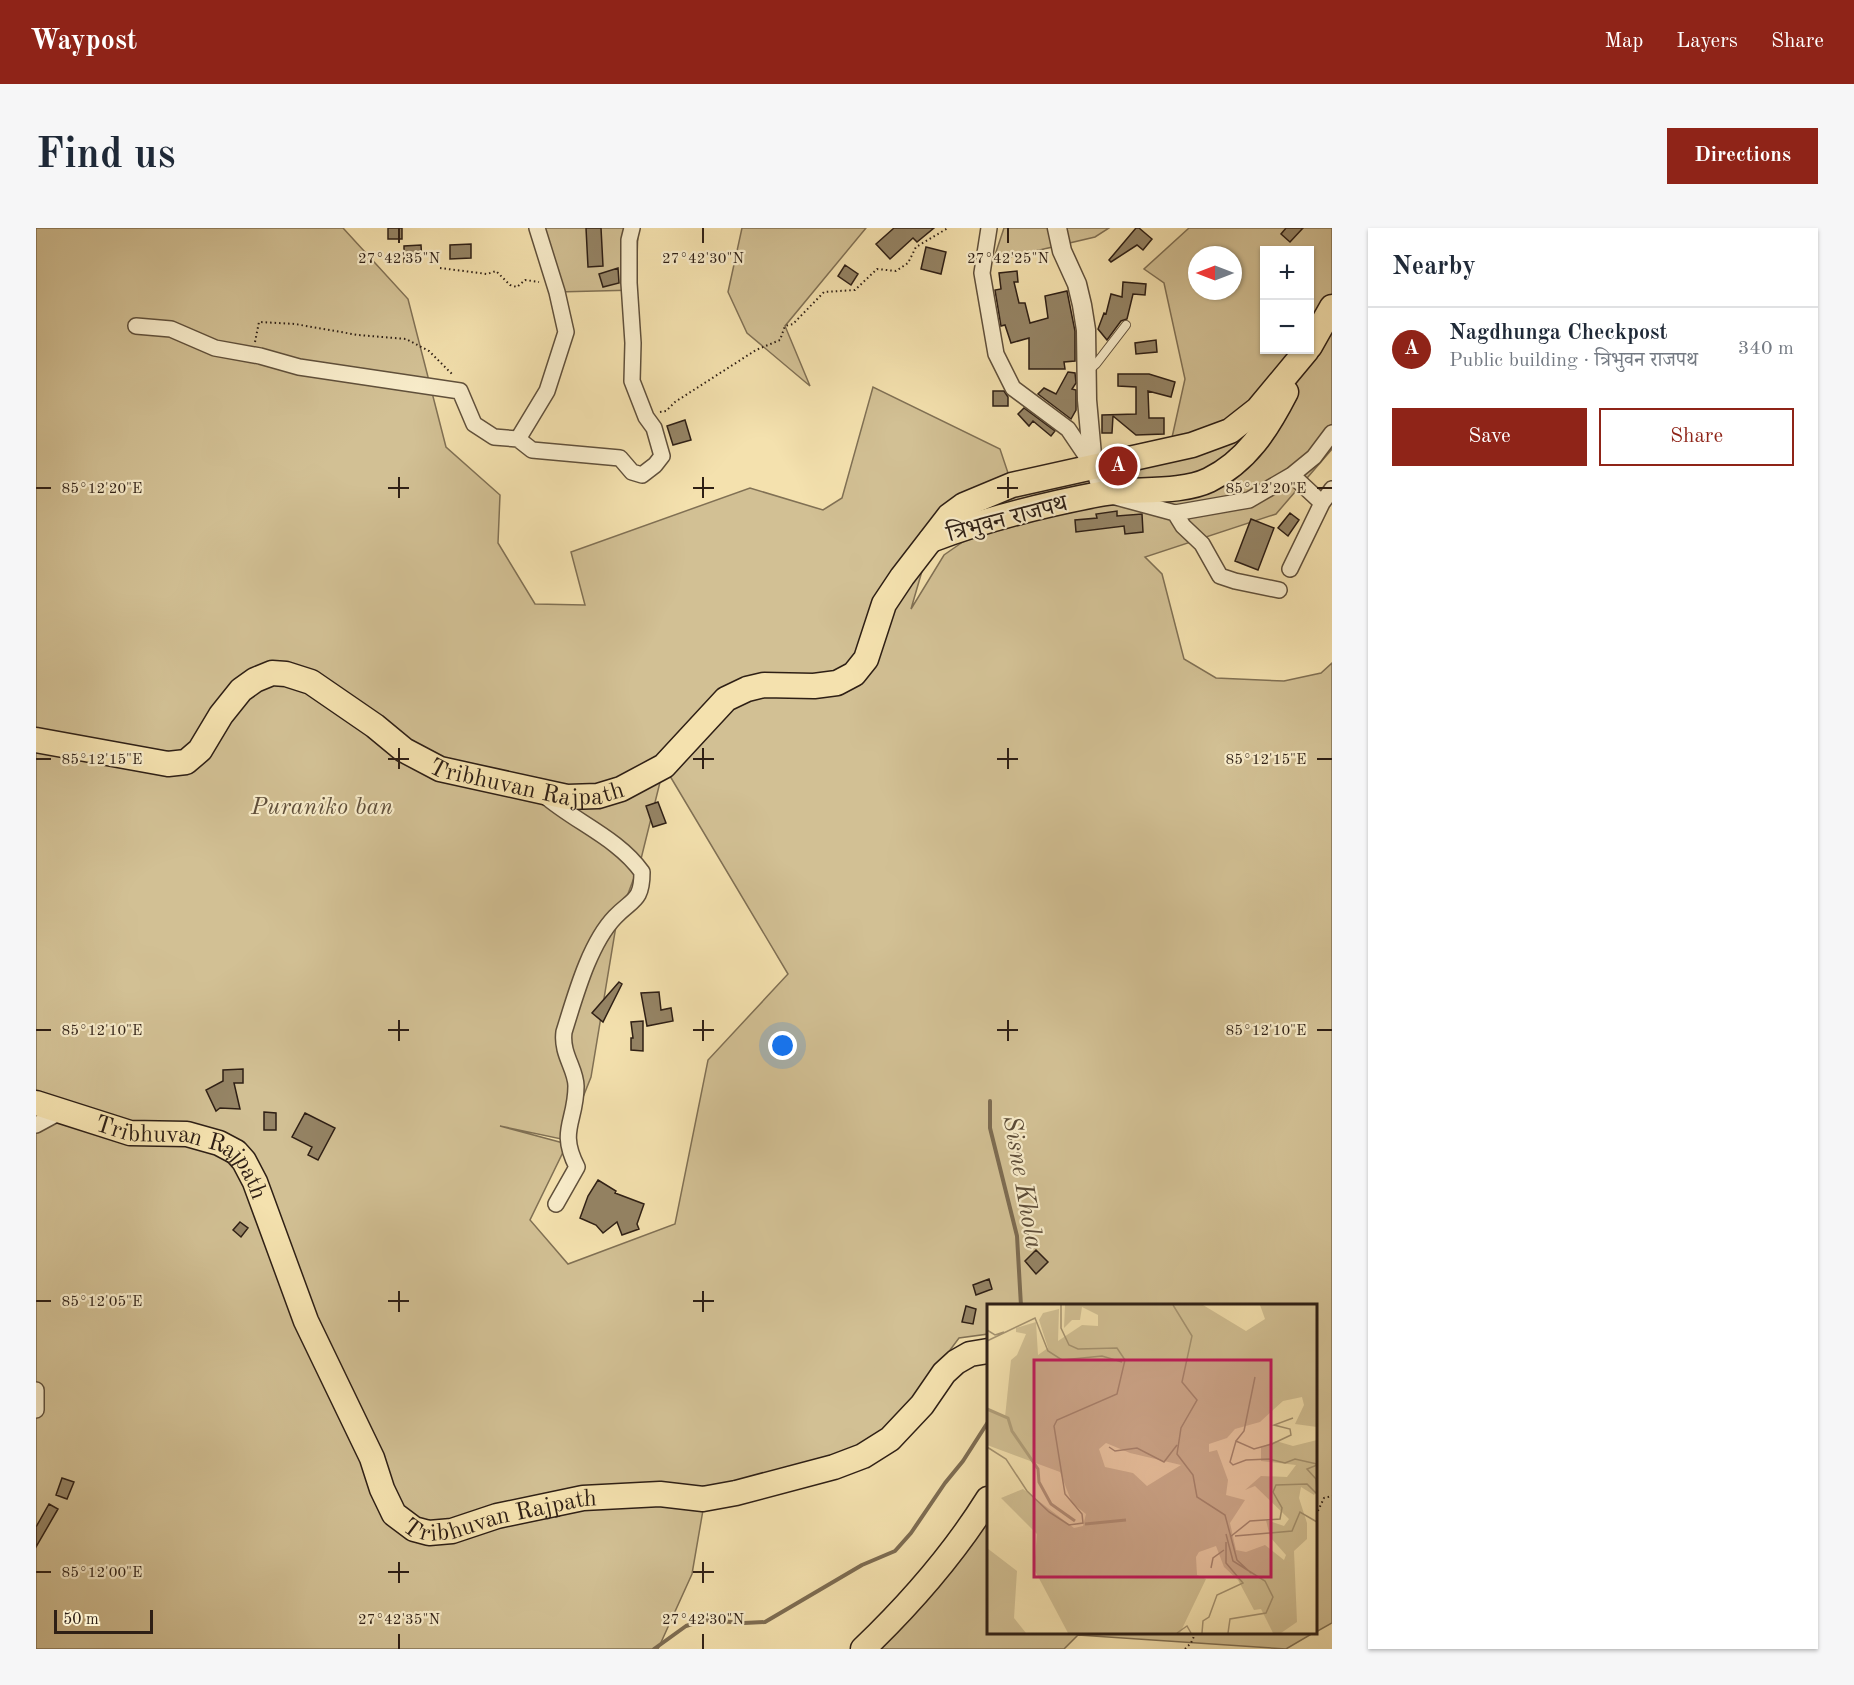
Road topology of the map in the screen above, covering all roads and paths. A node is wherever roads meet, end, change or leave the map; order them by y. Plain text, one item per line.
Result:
1 (537, 228) edge
2 (632, 228) edge
3 (948, 228) edge
4 (989, 228) edge
5 (1057, 228) edge
6 (440, 268) dead end
7 (557, 292) junction
8 (1332, 307) edge
9 (136, 326) dead end
10 (1126, 326) dead end
11 (1314, 338) edge
12 (252, 354) junction
13 (1303, 354) edge
14 (1305, 354) edge
15 (1086, 372) junction
16 (460, 391) junction
17 (646, 417) junction
18 (1332, 433) edge
19 (518, 439) junction
20 (1093, 466) junction
21 (1292, 475) junction
22 (1332, 489) edge
23 (1101, 494) junction
24 (1322, 503) junction
25 (1175, 513) junction
26 (931, 540) junction
27 (1290, 569) dead end
28 (1279, 590) dead end
29 (36, 740) edge
30 (540, 792) junction
31 (36, 1104) edge
32 (60, 1112) junction
33 (36, 1125) edge
34 (556, 1204) dead end
35 (986, 1351) edge
36 (36, 1390) edge
37 (36, 1410) edge
38 (1332, 1496) edge
39 (987, 1501) edge
40 (1317, 1513) edge
41 (1195, 1634) edge
42 (863, 1649) edge
43 (1185, 1649) edge

1 - 7 street
2 - 17 street
3 - 17 path
4 - 20 street
5 - 15 street
6 - 7 path
7 - 19 street
8 - 11 highway, त्रिभुवन राजपथ
9 - 12 street
10 - 15 lane
12 - 16 street
12 - 16 path
13 - 20 highway, त्रिभुवन राजपथ
14 - 23 highway, त्रिभुवन राजपथ
15 - 20 street
16 - 19 street
17 - 19 street
18 - 21 street
20 - 23 street
20 - 26 highway, त्रिभुवन राजपथ
21 - 24 street
21 - 25 street
22 - 24 street
23 - 25 street
23 - 26 highway, त्रिभुवन राजपथ
24 - 27 street
25 - 28 street
26 - 30 highway, Tribhuvan Rajpath
29 - 30 highway, Tribhuvan Rajpath
30 - 34 street
31 - 32 highway, Tribhuvan Rajpath
32 - 33 street
32 - 35 highway, Tribhuvan Rajpath
36 - 37 street
38 - 40 path
39 - 42 highway
41 - 43 path

